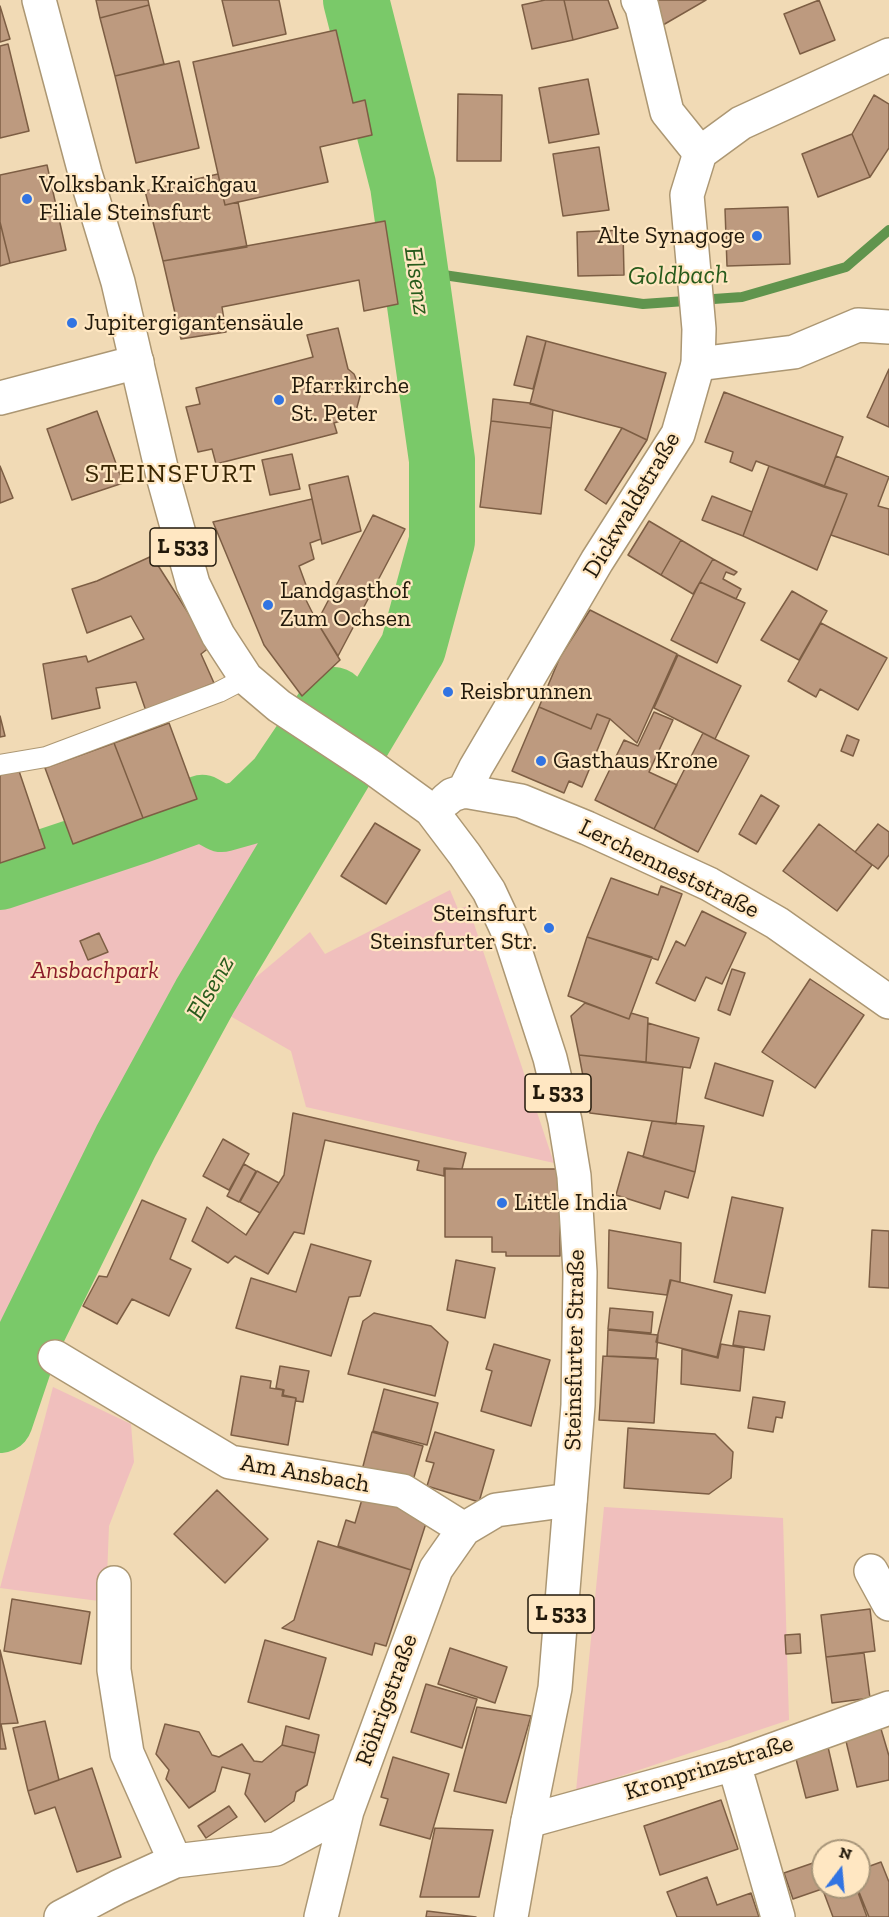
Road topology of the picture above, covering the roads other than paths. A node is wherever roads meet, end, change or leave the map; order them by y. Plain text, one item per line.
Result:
1 (39, 0) edge
2 (638, 0) edge
3 (889, 55) edge
4 (700, 153) junction
5 (889, 327) edge
6 (137, 362) junction
7 (698, 364) junction
8 (0, 398) edge
9 (246, 678) junction
10 (0, 765) edge
11 (464, 791) junction
12 (431, 810) junction
13 (889, 1002) edge
14 (55, 1357) dead end
15 (570, 1500) junction
16 (464, 1529) junction
17 (871, 1571) dead end
18 (114, 1583) dead end
19 (889, 1604) edge
20 (889, 1708) edge
21 (734, 1764) junction
22 (346, 1810) junction
23 (528, 1821) junction
24 (176, 1861) junction
25 (61, 1917) edge
26 (321, 1917) edge
27 (511, 1917) edge
28 (778, 1917) edge

1 - 6 street, L 533
2 - 4 street
3 - 4 street
4 - 7 street, Dickwaldstraße
5 - 7 street
6 - 8 street
6 - 9 street, L 533
7 - 11 street, Dickwaldstraße
9 - 10 lane
9 - 12 street, L 533
11 - 12 street
11 - 13 street, Lerchenneststraße
12 - 15 street, Steinsfurter Straße / L 533
14 - 16 street, Am Ansbach
15 - 16 street, Röhrigstraße
15 - 23 street, Steinsfurter Straße / L 533
16 - 22 street, Röhrigstraße
17 - 19 street
18 - 24 street
20 - 21 street, Kronprinzstraße
21 - 23 street, Kronprinzstraße
21 - 28 street
22 - 24 street
22 - 26 street, Röhrigstraße
23 - 27 street, Steinsfurter Straße / L 533
24 - 25 street

